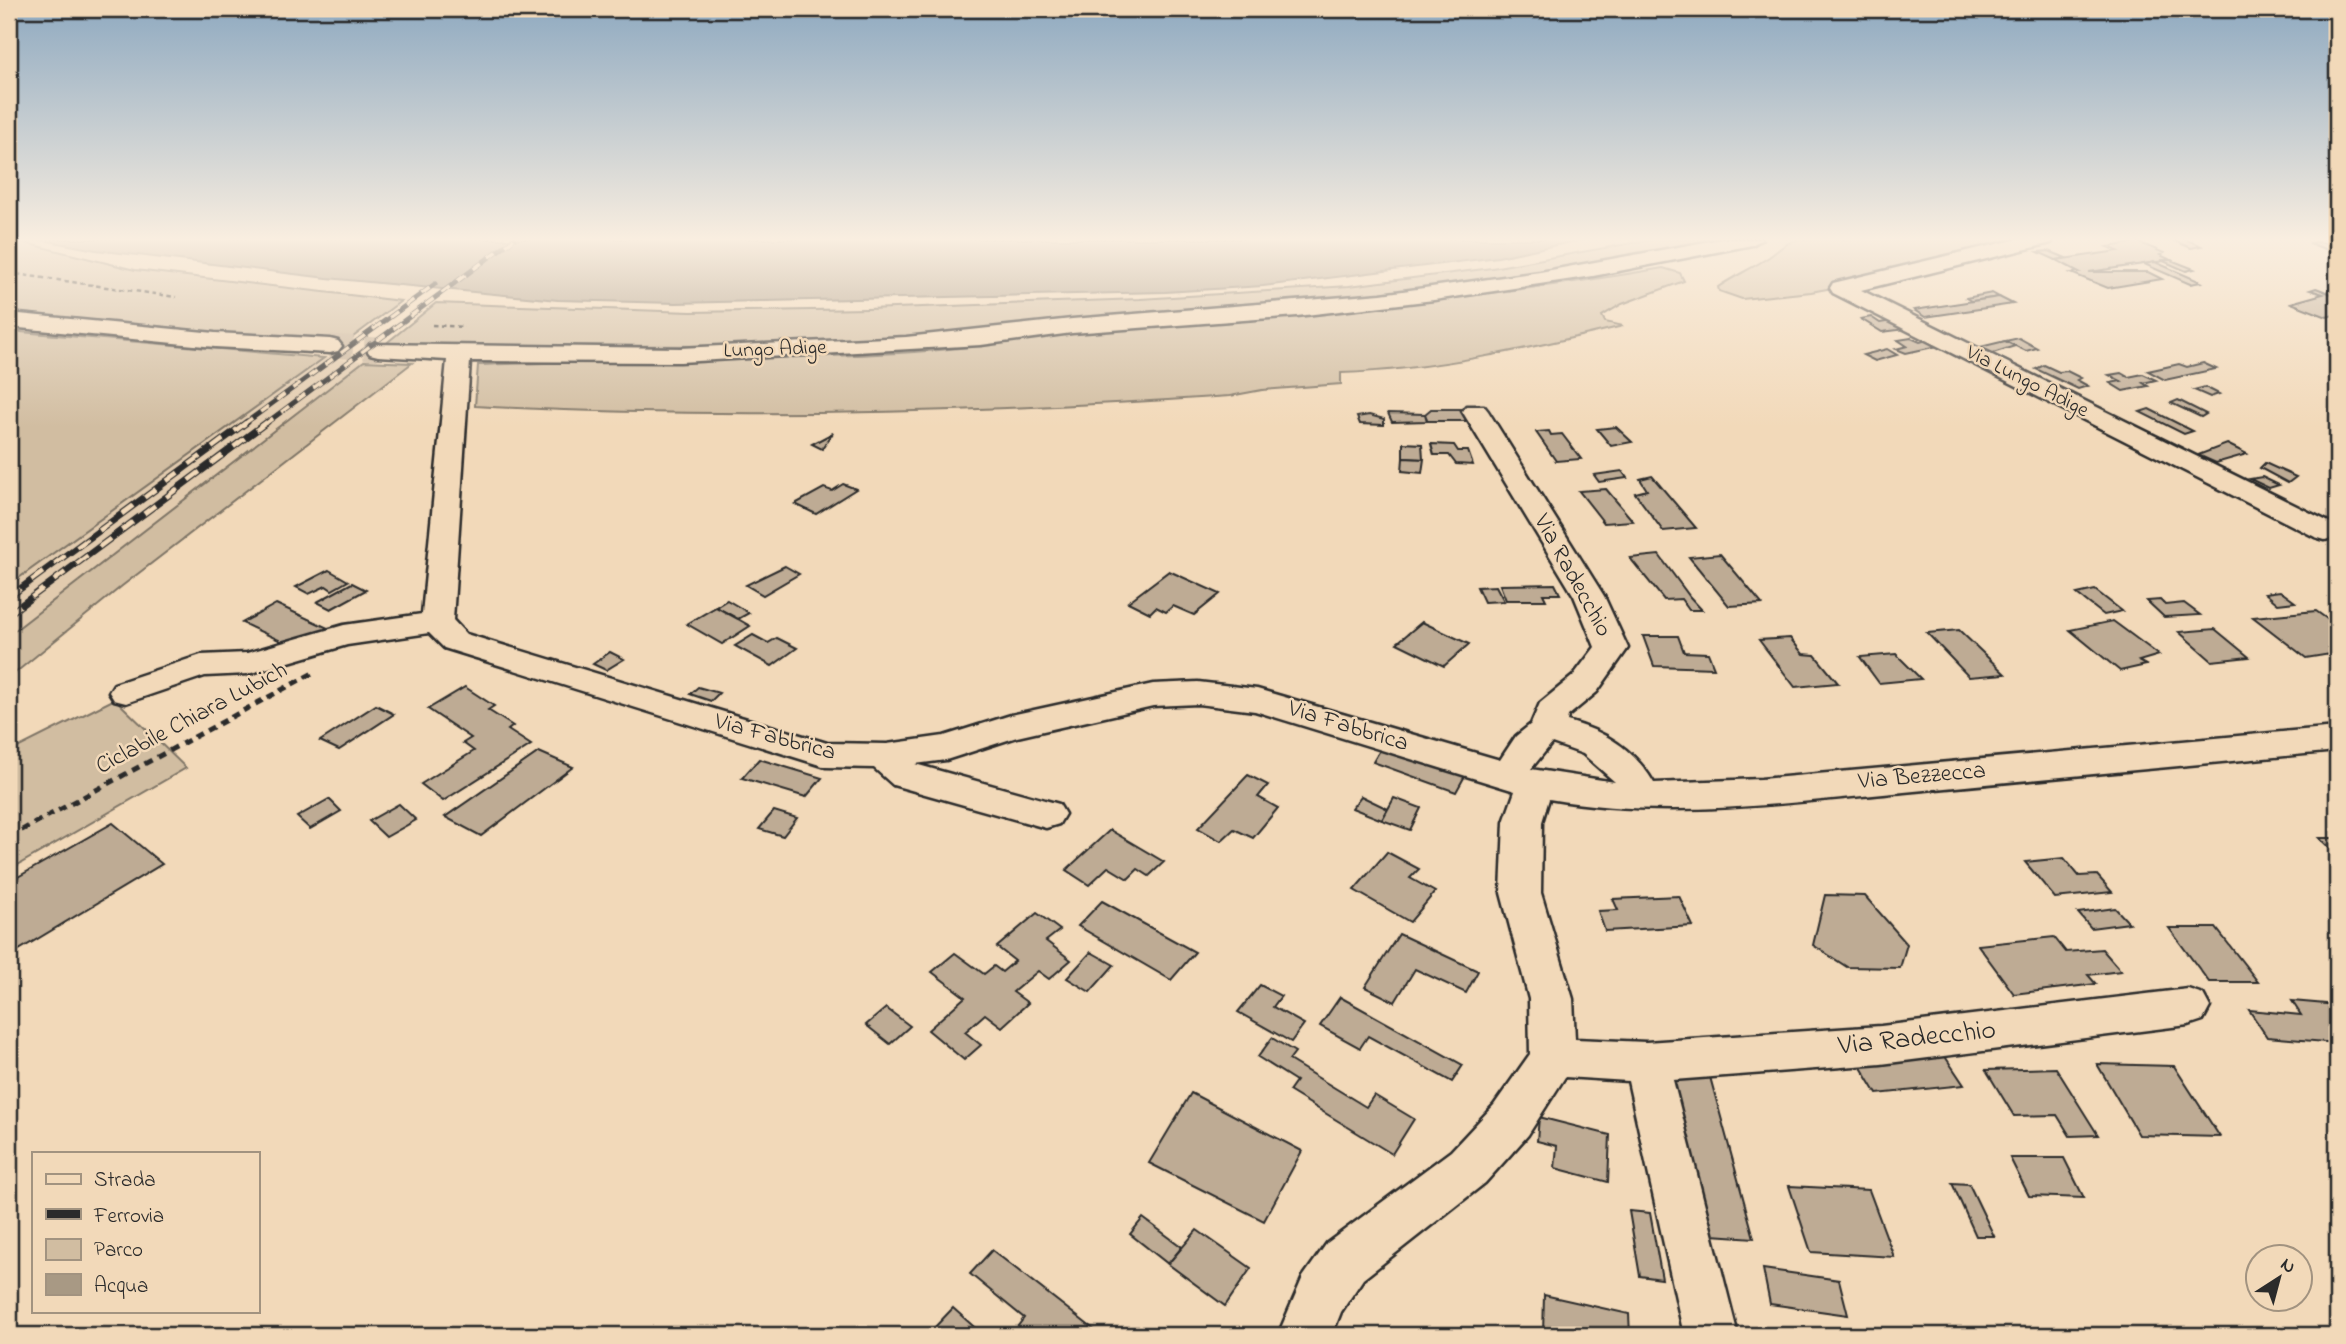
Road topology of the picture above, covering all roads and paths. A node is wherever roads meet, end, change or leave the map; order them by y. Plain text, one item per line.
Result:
1 (1358, 302) edge
2 (1868, 302) edge
3 (9, 320) edge
4 (330, 346) tunnel mouth
5 (378, 349) tunnel mouth
6 (459, 354) junction
7 (1475, 411) dead end
8 (2325, 531) dead end
9 (437, 622) junction
10 (320, 670) dead end
11 (126, 692) dead end
12 (1547, 731) junction
13 (2337, 739) edge
14 (887, 756) junction
15 (1522, 780) junction
16 (1643, 797) junction
17 (1046, 814) dead end
18 (9, 837) edge
19 (2188, 1007) dead end
20 (1553, 1056) junction
21 (1646, 1062) junction
22 (1305, 1335) edge
23 (1712, 1335) edge

1 - 6 street, Lungo Adige
2 - 8 street, Via Lungo Adige
3 - 4 street
5 - 6 street, Lungo Adige
6 - 9 street
7 - 12 street, Via Radecchio
9 - 11 street
9 - 14 street, Via Fabbrica
10 - 18 path, Ciclabile Chiara Lubich
12 - 15 street, Via Radecchio
12 - 16 street
13 - 16 street, Via Bezzecca
14 - 15 street, Via Fabbrica
14 - 17 street
15 - 16 street, Via Bezzecca
15 - 20 street, Via Radecchio
19 - 21 street, Via Radecchio
20 - 21 street, Via Radecchio
20 - 22 street
21 - 23 street

